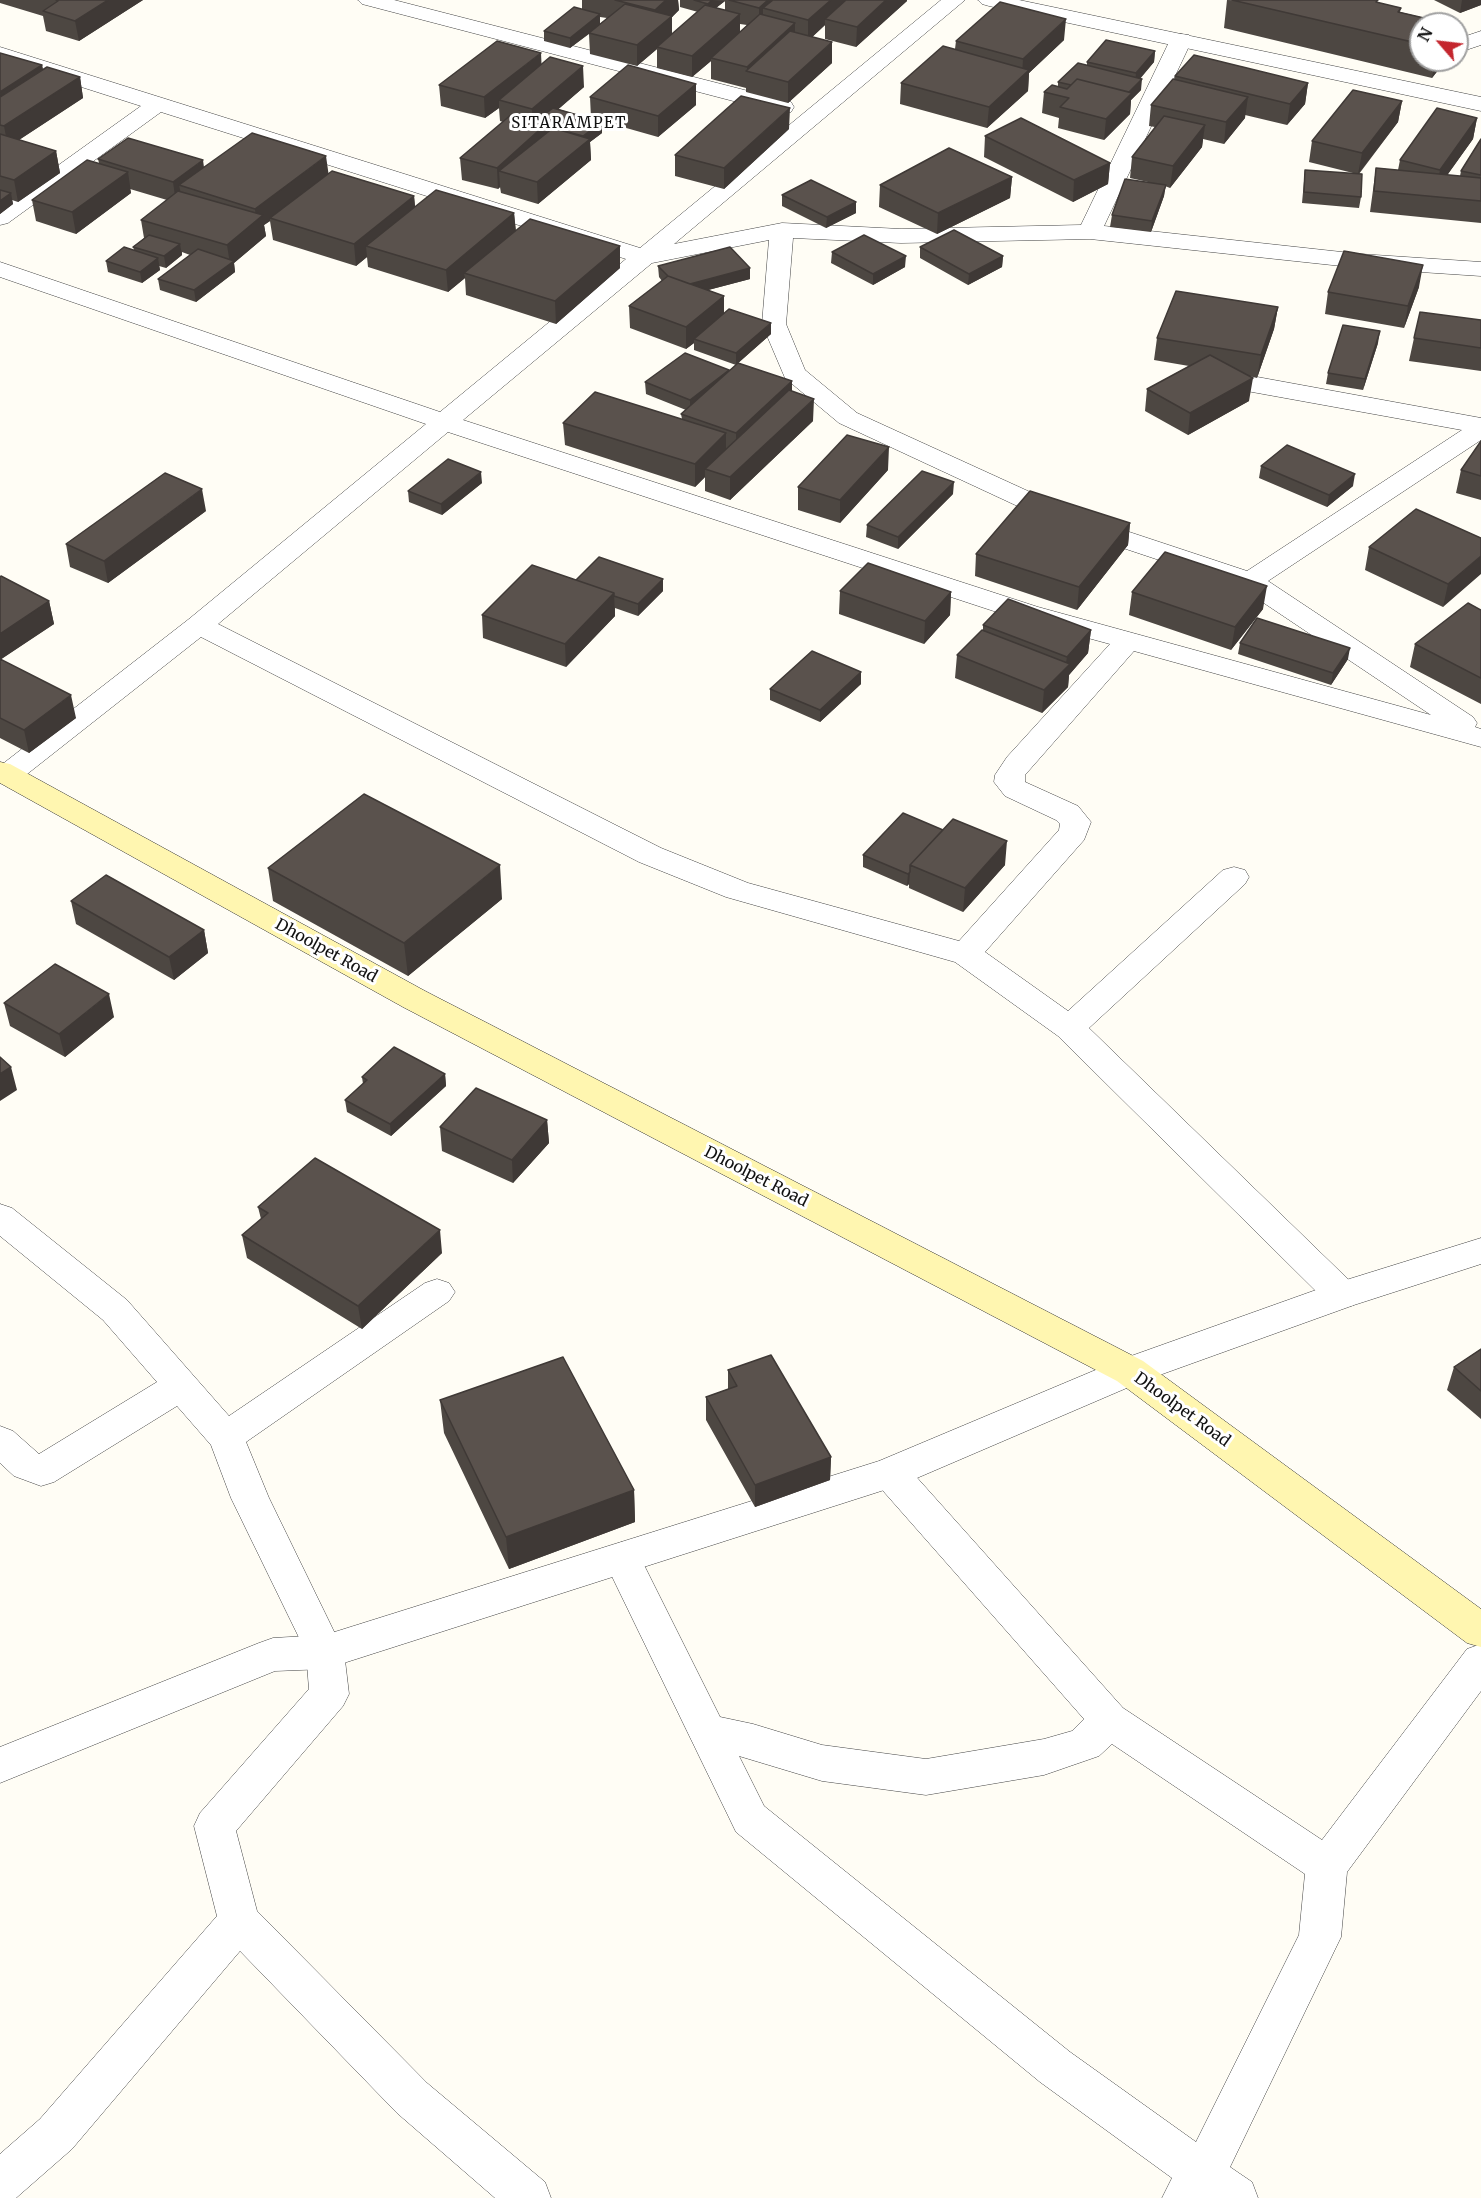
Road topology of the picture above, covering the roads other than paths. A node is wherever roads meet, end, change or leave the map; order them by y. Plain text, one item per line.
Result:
1 (369, 0) edge
2 (954, 0) edge
3 (989, 0) edge
4 (1181, 40) junction
5 (0, 54) edge
6 (158, 104) junction
7 (1481, 104) edge
8 (814, 115) junction
9 (0, 218) edge
10 (782, 230) junction
11 (1090, 232) junction
12 (643, 257) junction
13 (0, 269) edge
14 (1481, 269) edge
15 (1191, 373) edge
16 (444, 422) junction
17 (1481, 428) edge
18 (1250, 581) junction
19 (199, 625) junction
20 (1128, 641) junction
21 (1481, 737) edge
22 (3, 773) edge
23 (1234, 877) dead end
24 (966, 954) junction
25 (1069, 1028) junction
26 (0, 1217) edge
27 (1481, 1251) edge
28 (437, 1292) dead end
29 (1342, 1295) junction
30 (1130, 1371) junction
31 (181, 1385) junction
32 (226, 1437) junction
33 (0, 1441) edge
34 (890, 1473) junction
35 (622, 1558) junction
36 (1481, 1631) edge
37 (325, 1652) junction
38 (1481, 1661) edge
39 (1109, 1720) junction
40 (708, 1732) junction
41 (0, 1765) edge
42 (1327, 1866) junction
43 (239, 1921) junction
44 (0, 2183) edge
45 (1208, 2190) edge
46 (529, 2198) edge

1 - 8 street
2 - 8 street
3 - 4 street
4 - 7 street
4 - 11 street
5 - 6 street
6 - 9 street
6 - 12 street
8 - 12 street
10 - 11 street
10 - 12 street
10 - 18 street
11 - 14 street
12 - 16 street
13 - 16 street
15 - 17 street
16 - 19 street
16 - 20 street
17 - 18 street
18 - 21 street
19 - 22 street
19 - 24 street
20 - 21 street
20 - 24 street
22 - 30 main road, Dhoolpet Road
23 - 25 street
24 - 25 street
25 - 29 street
26 - 31 street
27 - 29 street
28 - 32 street
29 - 30 street
30 - 34 street
30 - 36 main road, Dhoolpet Road
31 - 32 street
31 - 33 street
32 - 37 street
34 - 35 street
34 - 39 street
35 - 37 street
35 - 40 street
37 - 41 street
37 - 43 street
38 - 42 street
39 - 40 street
39 - 42 street
40 - 45 street
42 - 45 street
43 - 44 street
43 - 46 street

